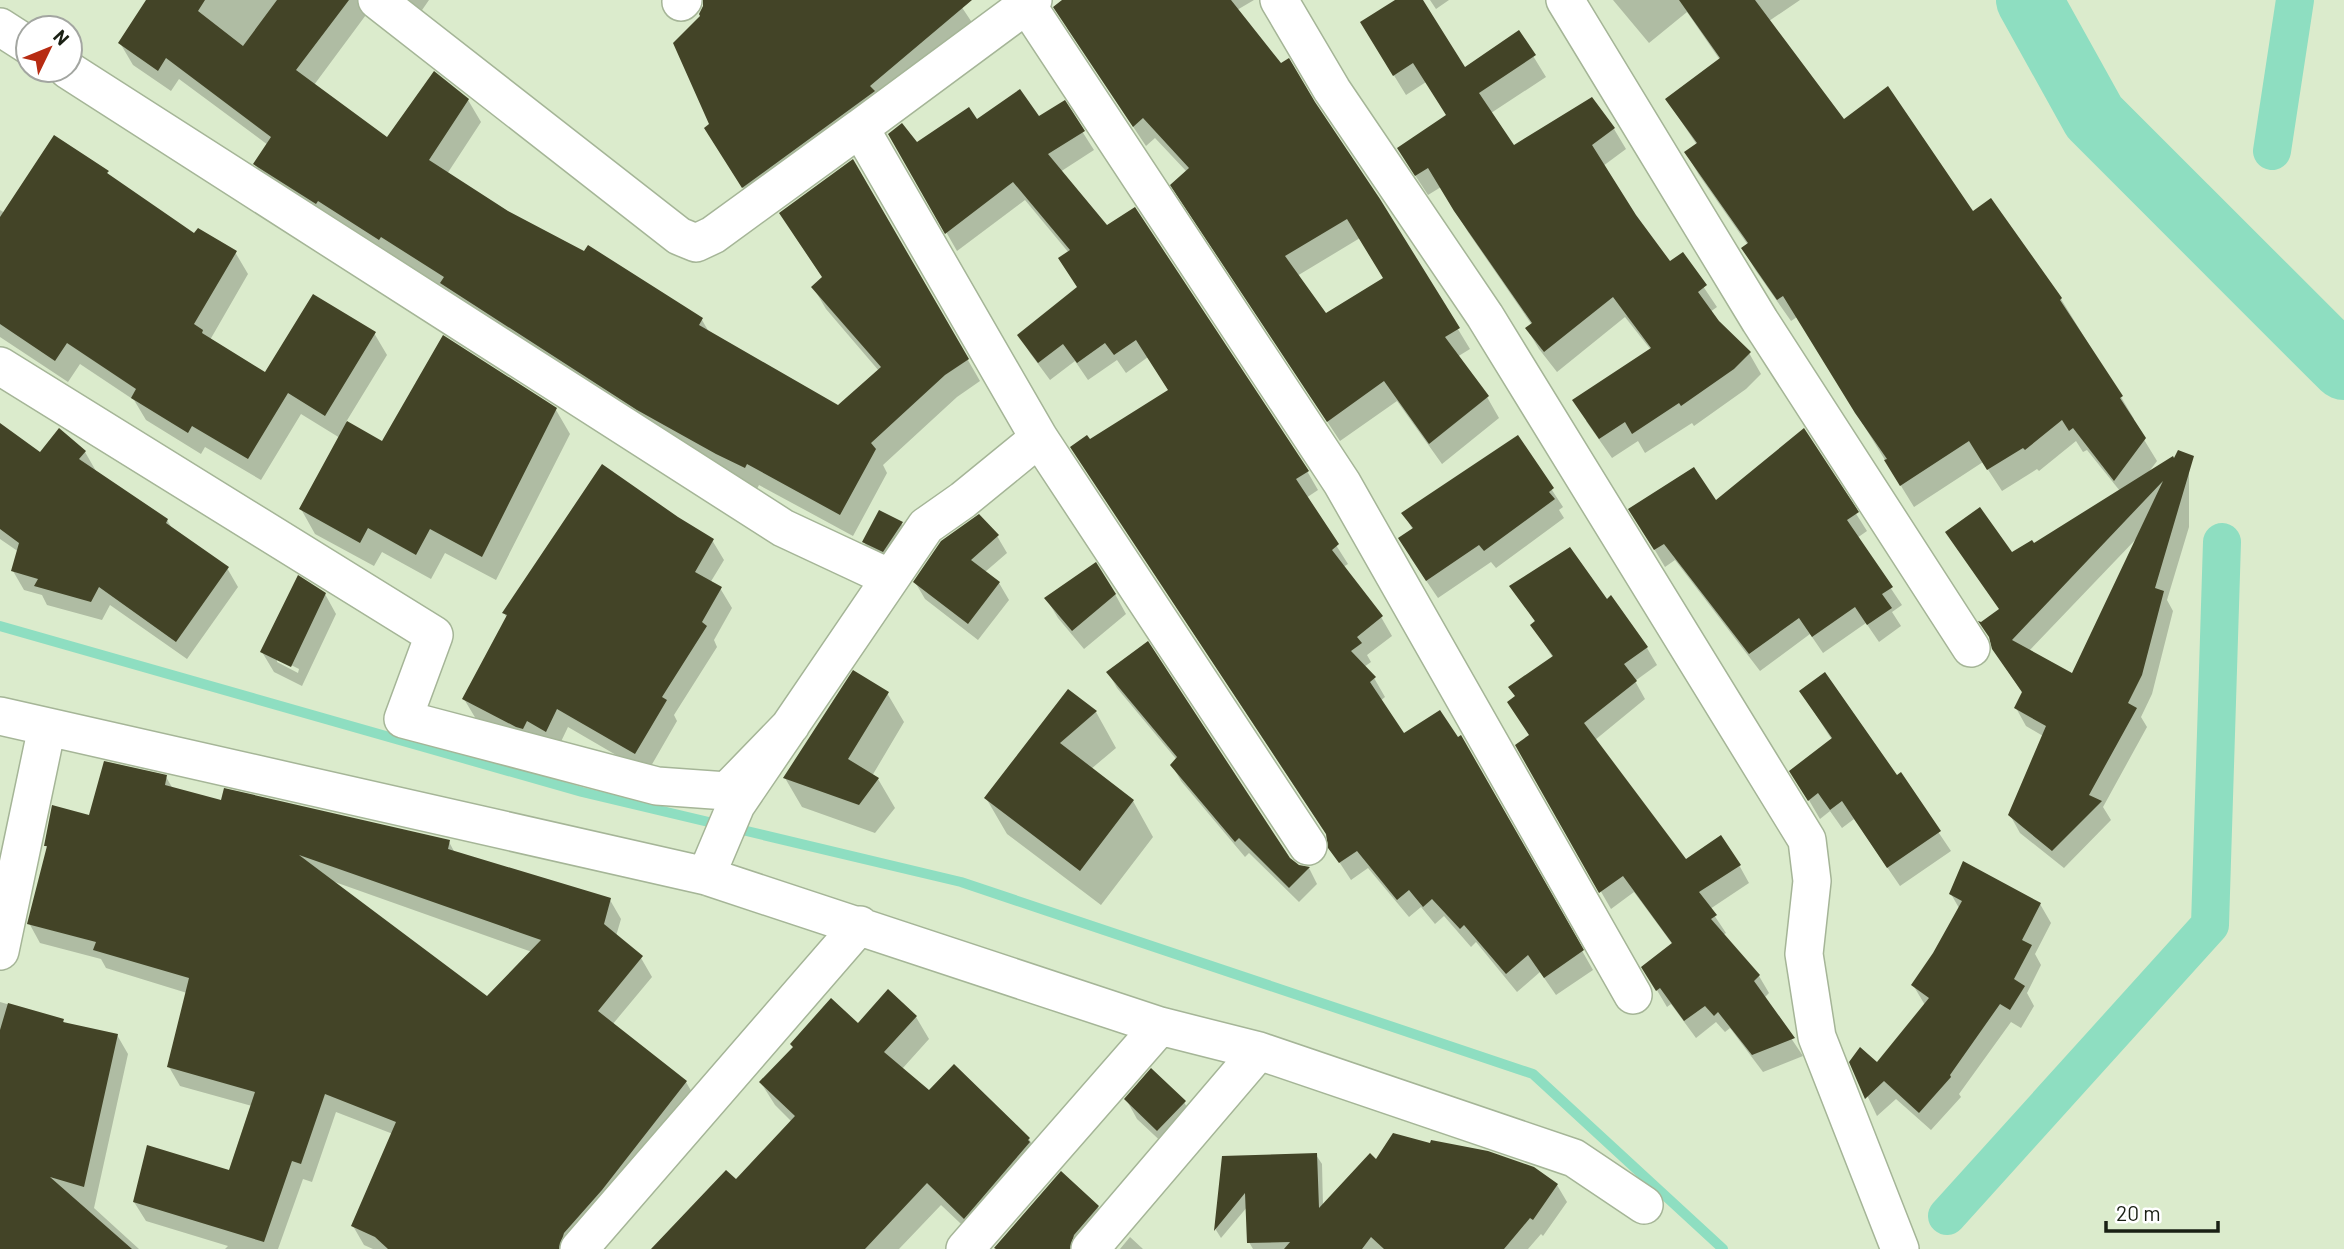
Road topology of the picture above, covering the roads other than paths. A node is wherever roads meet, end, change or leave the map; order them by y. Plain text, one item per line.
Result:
1 (377, 0) edge
2 (1279, 0) edge
3 (1566, 0) edge
4 (1030, 2) edge
5 (84, 80) edge
6 (860, 128) junction
7 (0, 366) edge
8 (1039, 438) junction
9 (890, 579) junction
10 (1971, 648) dead end
11 (0, 716) edge
12 (791, 724) junction
13 (47, 727) junction
14 (1308, 846) dead end
15 (706, 876) junction
16 (860, 925) junction
17 (0, 951) edge
18 (1633, 995) dead end
19 (1160, 1026) junction
20 (1259, 1051) junction
21 (1644, 1205) dead end
22 (579, 1249) edge
23 (965, 1249) edge
24 (1090, 1249) edge
25 (1900, 1249) edge

1 - 6 street
2 - 25 street
3 - 10 street
4 - 6 street
4 - 18 street
5 - 9 street
6 - 8 street
7 - 12 street
8 - 9 street
8 - 14 street
9 - 12 street
11 - 13 street
12 - 15 street
13 - 15 street
13 - 17 street
15 - 16 street
16 - 19 street
16 - 22 street
19 - 20 street
19 - 23 street
20 - 21 street
20 - 24 street

